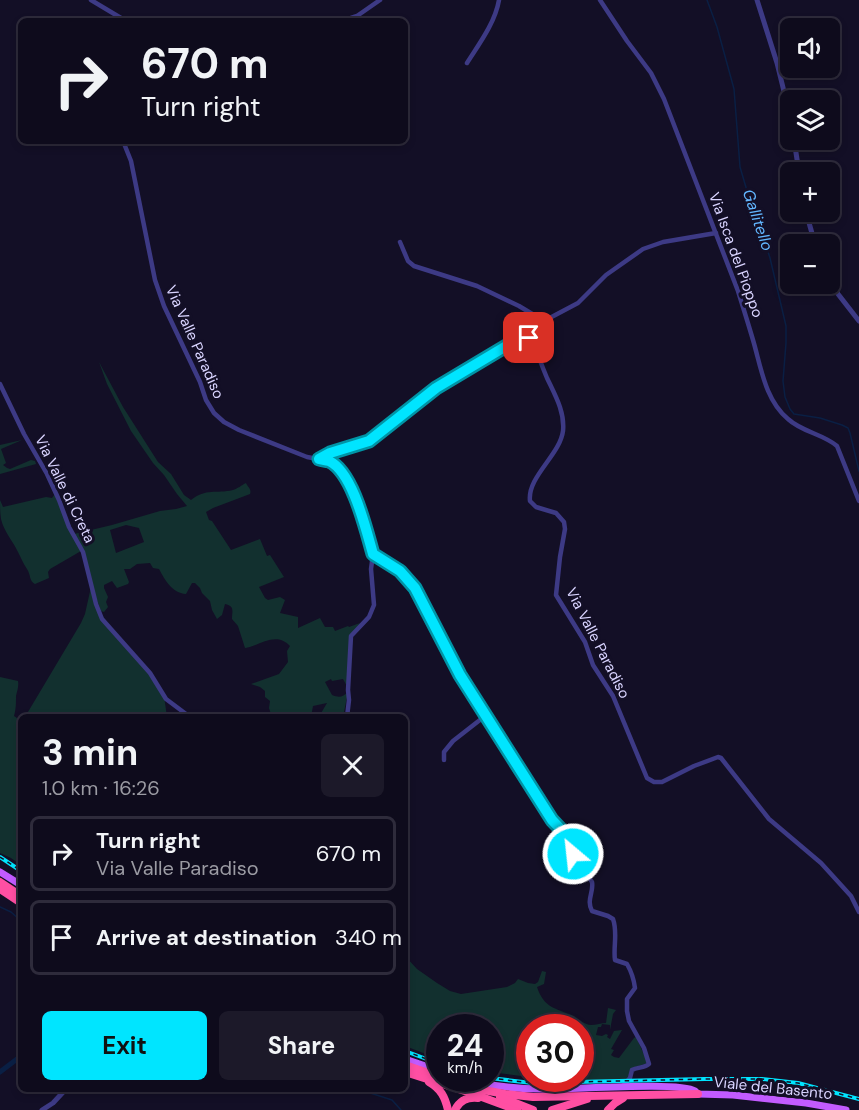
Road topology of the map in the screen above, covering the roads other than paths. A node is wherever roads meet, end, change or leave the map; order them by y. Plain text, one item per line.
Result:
1 (91, 0) edge
2 (380, 0) edge
3 (499, 0) edge
4 (600, 0) edge
5 (757, 0) edge
6 (121, 18) edge
7 (351, 18) edge
8 (467, 63) dead end
9 (784, 90) edge
10 (124, 144) edge
11 (716, 233) junction
12 (400, 242) dead end
13 (838, 294) edge
14 (859, 321) edge
15 (0, 384) edge
16 (319, 459) junction
17 (859, 501) edge
18 (373, 554) junction
19 (186, 714) edge
20 (348, 714) edge
21 (485, 716) junction
22 (444, 760) dead end
23 (0, 872) edge
24 (0, 882) edge
25 (18, 883) edge
26 (0, 889) edge
27 (18, 894) edge
28 (18, 901) edge
29 (859, 912) edge
30 (408, 1060) edge
31 (408, 1066) edge
32 (426, 1066) edge
33 (426, 1072) edge
34 (408, 1073) edge
35 (408, 1073) edge
36 (624, 1085) junction
37 (504, 1086) edge
38 (63, 1092) edge
39 (486, 1092) edge
40 (495, 1092) edge
41 (698, 1094) junction
42 (607, 1096) junction
43 (632, 1096) junction
44 (500, 1103) junction
45 (42, 1110) edge
46 (448, 1110) edge
47 (455, 1110) edge
48 (517, 1110) edge
49 (533, 1110) edge
50 (552, 1110) edge
51 (608, 1110) edge
52 (846, 1110) edge

1 - 6 street
2 - 7 street
3 - 8 street
4 - 11 street, Via Isca del Pioppo
5 - 9 street
10 - 16 street, Via Valle Paradiso
11 - 12 street
11 - 17 street, Via Isca del Pioppo
13 - 14 street
15 - 19 street, Via Valle di Creta
16 - 18 street
16 - 29 street, Via Valle Paradiso
18 - 20 street
18 - 21 street
21 - 22 street
21 - 36 street
23 - 25 main road
24 - 27 highway
26 - 28 highway
30 - 32 main road
31 - 33 highway
34 - 44 highway
35 - 46 highway
36 - 37 main road, Viale del Basento
36 - 41 main road, Viale del Basento
38 - 45 street
39 - 49 highway
40 - 42 highway
41 - 43 highway
41 - 52 main road, Viale del Basento
42 - 43 highway
42 - 50 highway
43 - 51 highway
44 - 47 highway
44 - 48 highway

